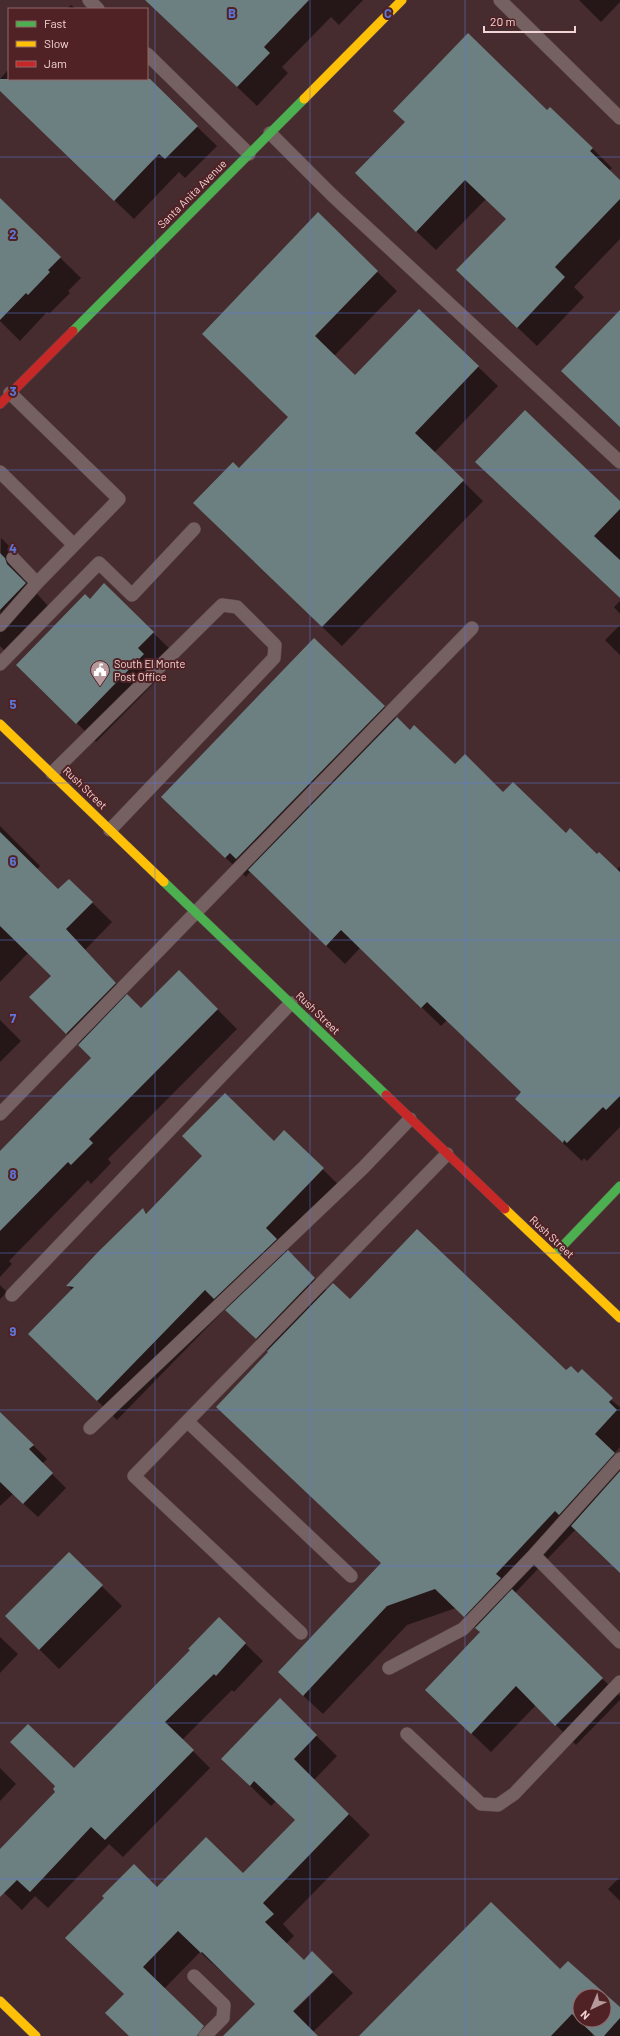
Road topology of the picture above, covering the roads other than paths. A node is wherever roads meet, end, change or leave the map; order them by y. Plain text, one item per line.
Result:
1 (89, 0) edge
2 (402, 0) edge
3 (500, 0) edge
4 (97, 8) edge
5 (148, 55) edge
6 (620, 118) edge
7 (270, 133) junction
8 (249, 154) junction
9 (10, 393) junction
10 (0, 404) edge
11 (620, 462) edge
12 (0, 472) edge
13 (194, 529) dead end
14 (74, 545) junction
15 (13, 558) dead end
16 (37, 583) junction
17 (0, 625) edge
18 (472, 628) dead end
19 (0, 664) edge
20 (0, 724) edge
21 (52, 773) junction
22 (110, 830) junction
23 (196, 912) junction
24 (291, 1003) junction
25 (0, 1114) edge
26 (410, 1119) junction
27 (447, 1154) junction
28 (620, 1186) edge
29 (554, 1255) junction
30 (12, 1295) dead end
31 (620, 1318) edge
32 (188, 1422) junction
33 (90, 1428) dead end
34 (620, 1459) edge
35 (534, 1555) junction
36 (351, 1576) dead end
37 (301, 1633) dead end
38 (620, 1642) edge
39 (389, 1668) dead end
40 (620, 1682) edge
41 (407, 1734) dead end
42 (194, 1976) dead end
43 (0, 2001) edge
44 (36, 2036) edge
45 (205, 2036) edge

1 - 4 lane
2 - 7 street, Santa Anita Avenue
3 - 6 lane
5 - 8 lane
7 - 8 street, Santa Anita Avenue
7 - 11 lane
8 - 9 street, Santa Anita Avenue
9 - 10 street, Santa Anita Avenue
9 - 14 lane
12 - 14 lane
13 - 19 lane
14 - 16 lane
15 - 16 lane
16 - 17 lane
18 - 23 lane
20 - 21 street, Rush Street
21 - 22 street, Rush Street
21 - 22 lane
22 - 23 street, Rush Street
23 - 24 street, Rush Street
23 - 25 lane
24 - 26 street, Rush Street
24 - 30 lane
26 - 27 street, Rush Street
26 - 33 lane
27 - 29 street, Rush Street
27 - 32 lane
28 - 29 street
29 - 31 street, Rush Street
32 - 36 lane
32 - 37 lane
34 - 35 lane
35 - 38 lane
35 - 39 lane
40 - 41 lane
42 - 45 lane
43 - 44 street

